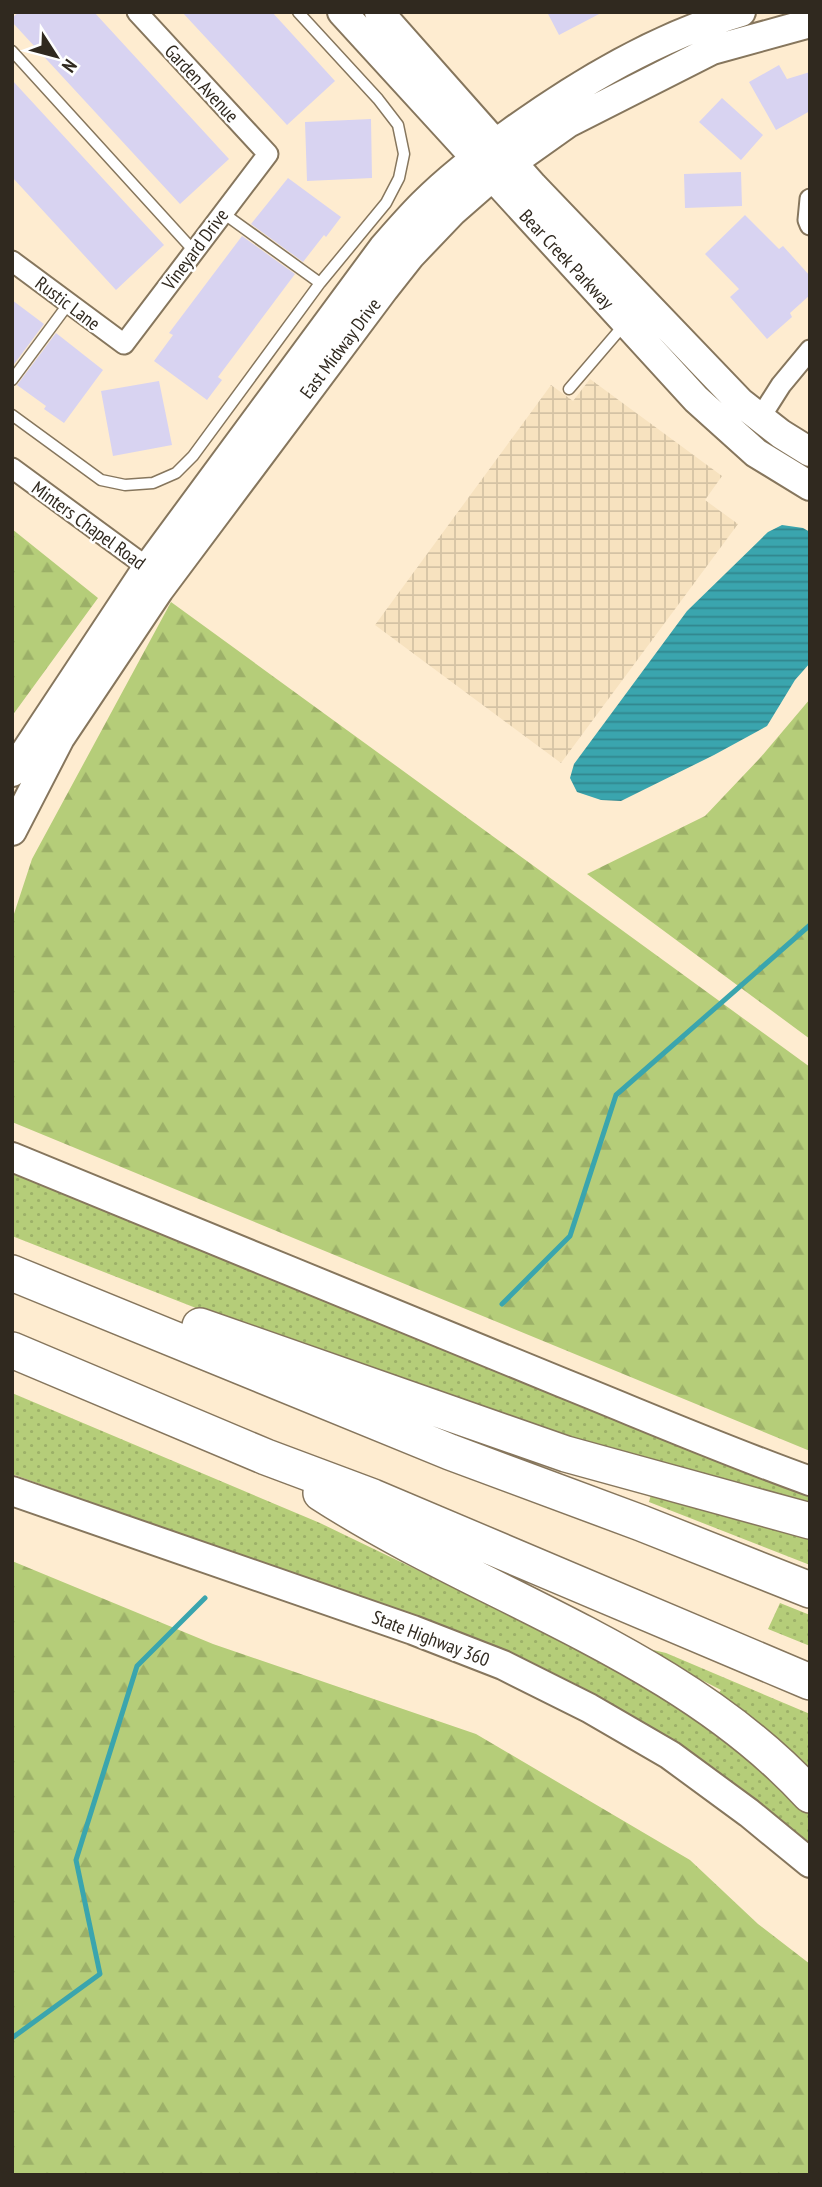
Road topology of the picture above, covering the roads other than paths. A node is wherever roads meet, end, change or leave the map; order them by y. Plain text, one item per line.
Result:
1 (137, 12) edge
2 (298, 12) edge
3 (341, 12) edge
4 (379, 12) edge
5 (741, 12) edge
6 (810, 23) edge
7 (12, 51) edge
8 (268, 154) joint
9 (494, 160) junction
10 (810, 200) edge
11 (223, 213) junction
12 (810, 225) edge
13 (194, 251) junction
14 (12, 261) edge
15 (320, 284) junction
16 (69, 303) junction
17 (626, 323) junction
18 (124, 344) joint
19 (810, 350) edge
20 (12, 380) edge
21 (569, 389) dead end
22 (12, 415) edge
23 (760, 418) junction
24 (810, 452) edge
25 (12, 468) edge
26 (810, 486) edge
27 (156, 574) junction
28 (12, 772) edge
29 (12, 831) edge
30 (12, 1157) edge
31 (12, 1273) edge
32 (70, 1297) junction
33 (12, 1350) edge
34 (266, 1457) junction
35 (810, 1480) edge
36 (12, 1492) edge
37 (810, 1521) edge
38 (810, 1590) edge
39 (810, 1682) edge
40 (810, 1796) edge
41 (810, 1863) edge

1 - 8 street, Garden Avenue
2 - 15 lane
3 - 9 main road, Bear Creek Parkway
4 - 9 main road, Bear Creek Parkway
5 - 9 main road, East Midway Drive
6 - 9 main road, East Midway Drive
7 - 13 lane
8 - 11 street, Vineyard Drive
9 - 17 main road, Bear Creek Parkway
9 - 23 main road, Bear Creek Parkway
9 - 27 main road, East Midway Drive
10 - 12 street
11 - 13 street, Vineyard Drive
11 - 15 lane
13 - 18 street, Vineyard Drive
14 - 16 street, Rustic Lane
15 - 22 lane
16 - 18 street, Rustic Lane
16 - 20 lane
17 - 21 lane
17 - 26 main road, Bear Creek Parkway
19 - 23 street
23 - 24 main road, Bear Creek Parkway
25 - 27 street, Minters Chapel Road
27 - 28 main road, East Midway Drive
27 - 29 main road, East Midway Drive
30 - 35 main road
31 - 32 highway
32 - 37 highway
32 - 38 highway
33 - 34 highway
34 - 39 highway
34 - 40 highway
36 - 41 main road, State Highway 360

